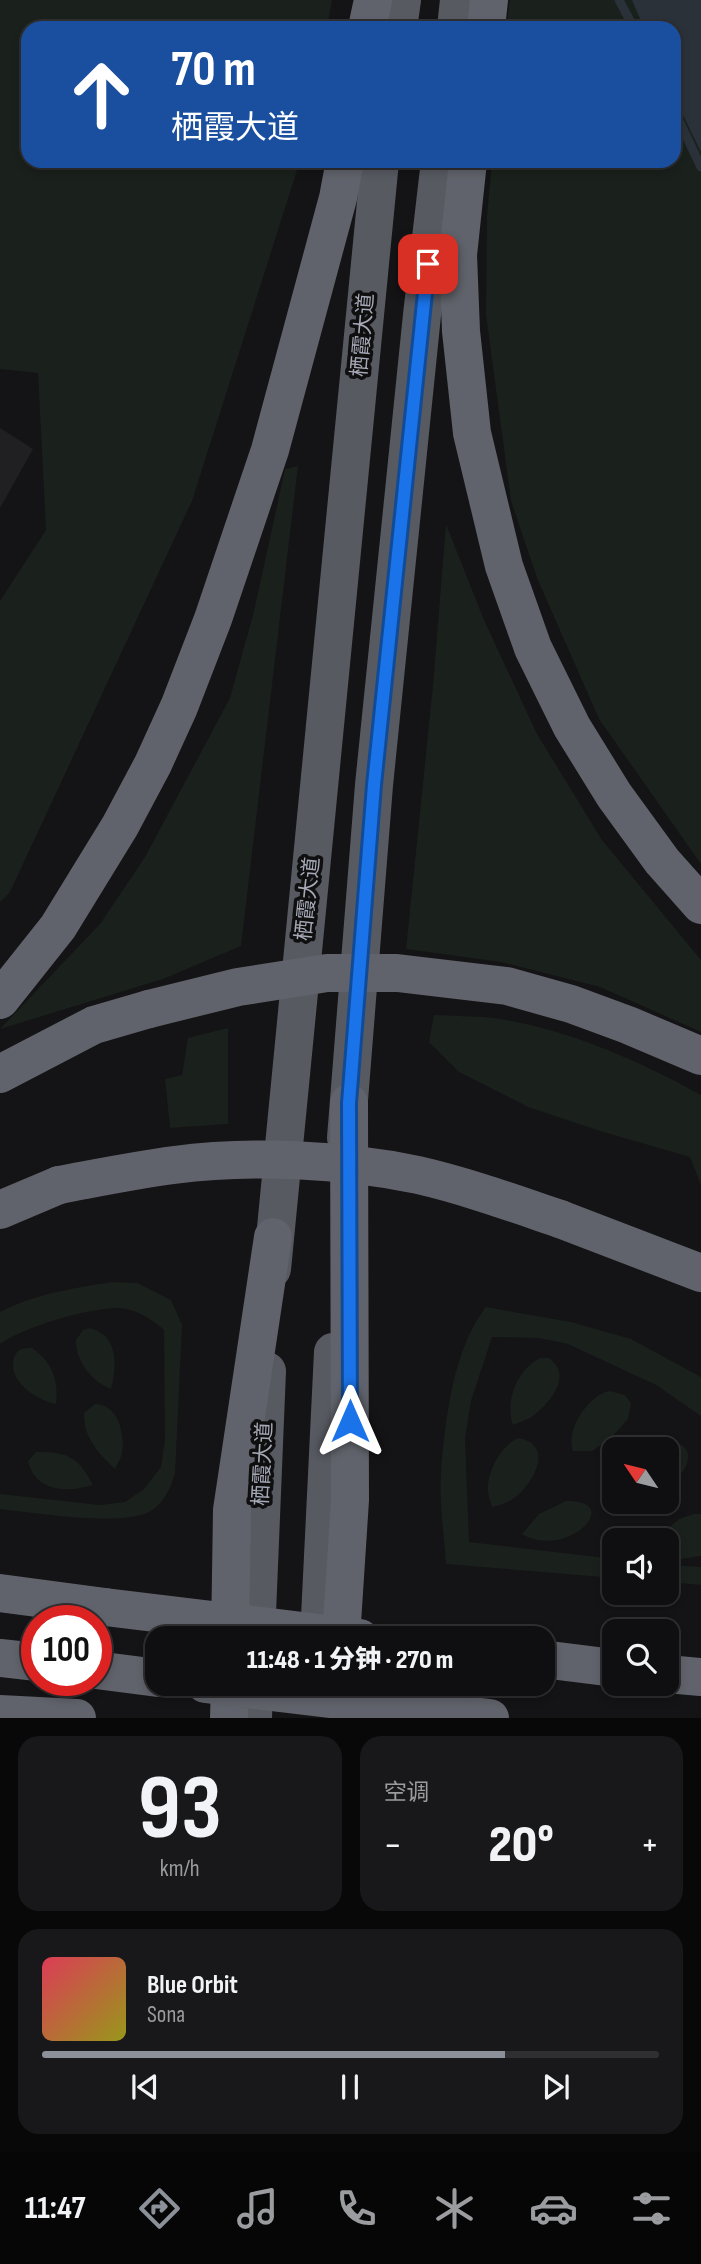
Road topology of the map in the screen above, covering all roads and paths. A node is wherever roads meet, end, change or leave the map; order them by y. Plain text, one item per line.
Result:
1 (373, 0) edge
2 (402, 0) edge
3 (459, 0) edge
4 (489, 0) edge
5 (368, 21) edge
6 (399, 21) edge
7 (457, 21) edge
8 (487, 21) edge
9 (344, 168) edge
10 (379, 168) edge
11 (439, 168) edge
12 (467, 168) edge
13 (701, 905) edge
14 (0, 1000) edge
15 (701, 1056) edge
16 (0, 1074) edge
17 (349, 1103) junction
18 (0, 1210) edge
19 (273, 1237) junction
20 (701, 1273) edge
21 (0, 1593) edge
22 (230, 1626) edge
23 (257, 1626) edge
24 (262, 1626) edge
25 (320, 1626) edge
26 (342, 1626) edge
27 (0, 1658) edge
28 (21, 1660) edge
29 (555, 1661) edge
30 (602, 1667) edge
31 (112, 1672) edge
32 (679, 1675) edge
33 (145, 1676) edge
34 (701, 1678) edge
35 (229, 1696) edge
36 (254, 1696) edge
37 (306, 1696) edge
38 (316, 1696) edge
39 (337, 1696) edge
40 (0, 1701) edge
41 (0, 1714) edge
42 (473, 1716) edge
43 (73, 1717) edge
44 (229, 1718) edge
45 (253, 1718) edge
46 (315, 1718) edge
47 (336, 1718) edge

1 - 5 highway
2 - 6 highway
3 - 7 highway
4 - 8 highway
9 - 14 highway
10 - 19 highway, 栖霞大道
11 - 17 highway
12 - 13 highway
15 - 16 highway, bridge
17 - 25 highway
17 - 26 highway
18 - 20 highway, bridge
19 - 22 highway
19 - 23 highway, 栖霞大道
21 - 24 highway, bridge
27 - 28 highway
29 - 30 highway
31 - 33 highway
32 - 34 highway
35 - 44 highway
36 - 45 highway
37 - 42 highway, bridge
38 - 46 highway
39 - 47 highway
40 - 43 highway
41 - 43 highway

